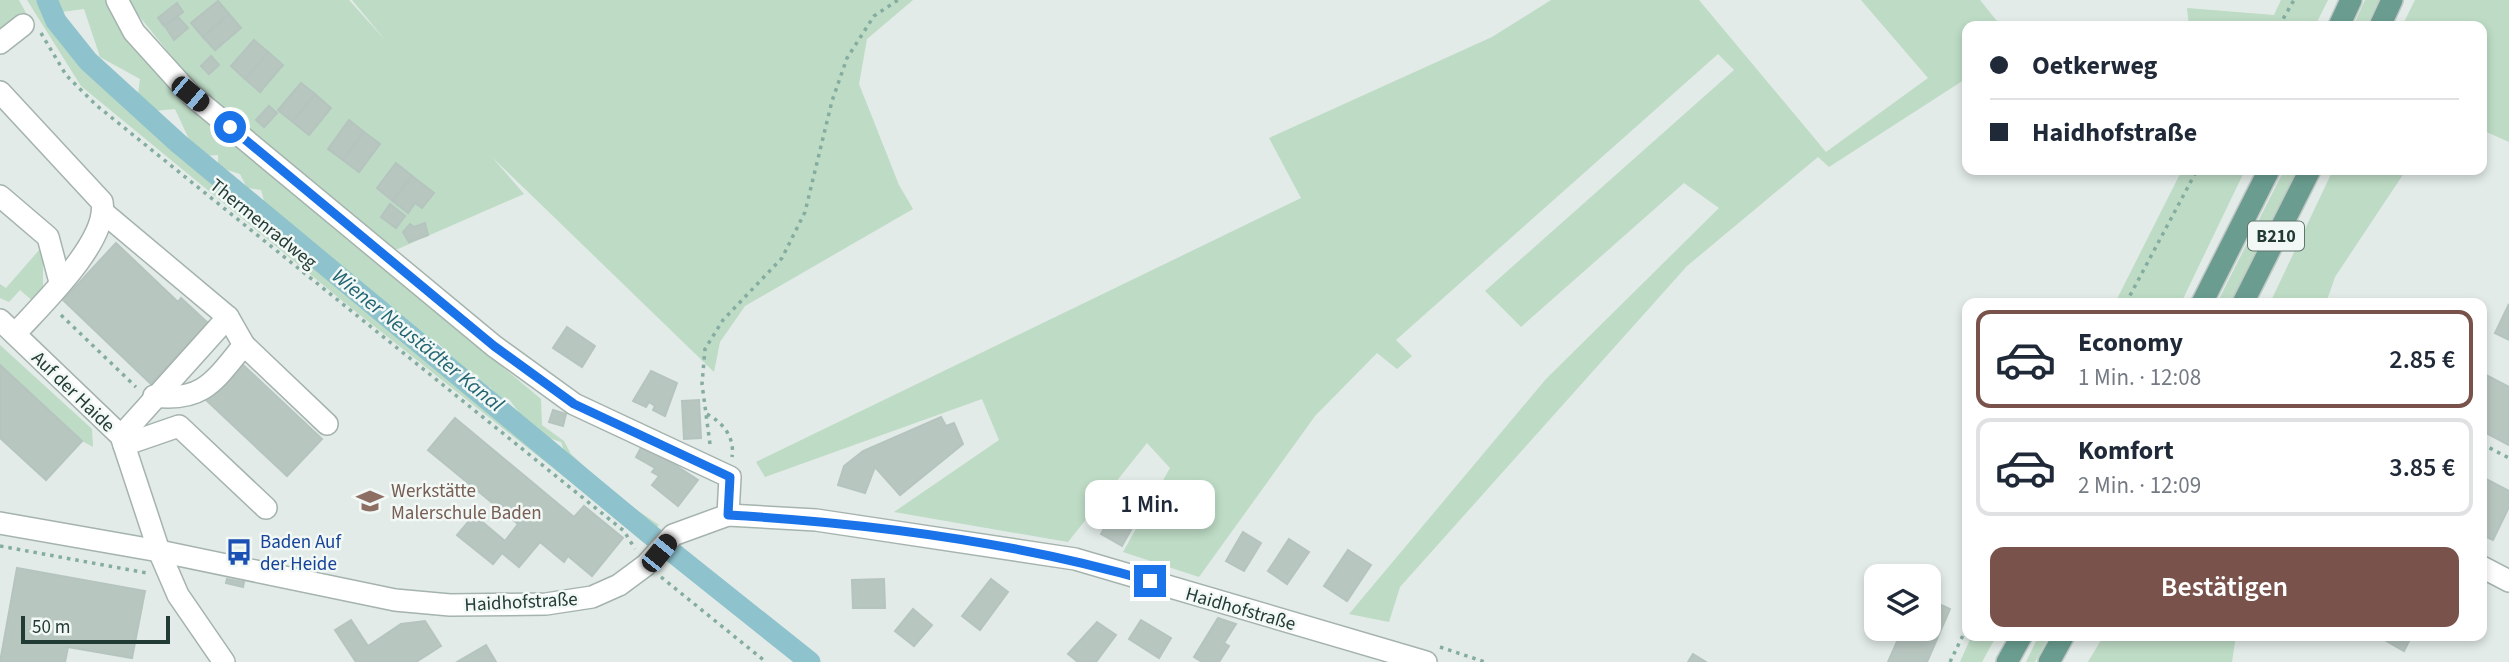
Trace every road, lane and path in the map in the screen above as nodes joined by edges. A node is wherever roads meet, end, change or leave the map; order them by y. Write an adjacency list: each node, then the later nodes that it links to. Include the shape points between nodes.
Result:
1 (117, 0): 31 (street, via 134,32 190,94 494,346 574,404)
2 (898, 0): 26 (path, via 874,16 847,58 805,212 782,258 723,320 705,349 702,384)
3 (2294, 0): 6 (path)
4 (2351, 0): 7 (main road)
5 (2392, 0): 8 (main road)
6 (2281, 21)
7 (2341, 21)
8 (2382, 21)
9 (32, 28): 10 (street); 36 (path, Thermenradweg, via 66,75 96,105 624,531)
10 (0, 43)
11 (0, 92): 16 (street, via 102,202)
12 (2194, 175): 18 (path)
13 (2266, 175): 19 (main road, B210)
14 (2307, 175): 20 (main road, B210)
15 (0, 196): 17 (street, via 48,237)
16 (104, 214): 17 (street, via 91,245); 22 (street)
17 (60, 282): 23 (street, via 37,309)
18 (2129, 298)
19 (2205, 298)
20 (2246, 298)
21 (61, 314): 25 (path)
22 (228, 317): 24 (street); 25 (street)
23 (8, 327): 28 (street, Auf der Haide)
24 (244, 345): 25 (street, via 212,383 185,398); 27 (street)
25 (152, 398): 28 (street)
26 (707, 414): 31 (path); 31 (path, via 722,422 734,446)
27 (327, 424)
28 (123, 440): 32 (street, via 179,426); 35 (street, Auf der Haide)
29 (2487, 447): 30 (path)
30 (2509, 458)
31 (721, 472): 33 (street)
32 (266, 508)
33 (728, 515): 36 (street, Haidhofstraße, via 673,535); 44 (street, Haidhofstraße, via 816,520 1074,559)
34 (0, 523): 35 (street, Haidhofstraße)
35 (159, 551): 36 (street, Haidhofstraße, via 395,600 450,605 546,604 592,597 619,585); 42 (street, Auf der Haide, via 178,595)
36 (652, 559): 43 (path, Thermenradweg)
37 (2487, 569): 38 (street)
38 (2509, 581)
39 (1962, 637): 45 (path)
40 (2019, 641): 46 (main road)
41 (2061, 641): 47 (main road)
42 (224, 662)
43 (766, 662)
44 (1426, 662)
45 (1950, 662)
46 (2007, 662)
47 (2049, 662)

